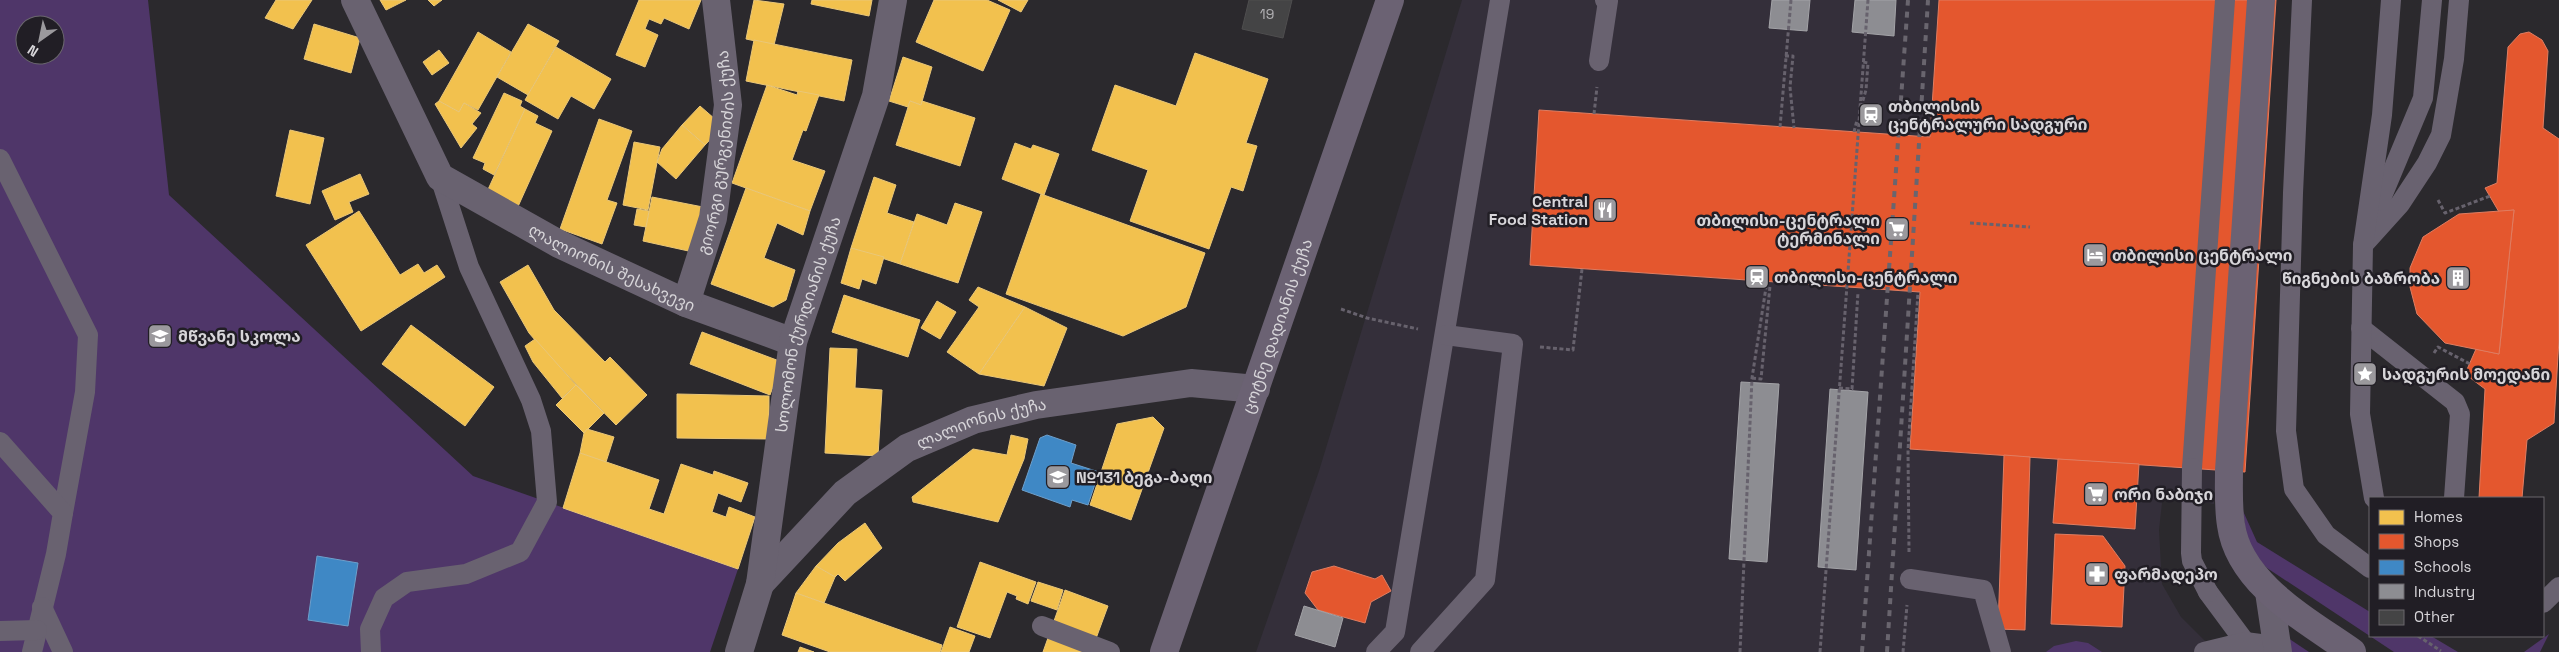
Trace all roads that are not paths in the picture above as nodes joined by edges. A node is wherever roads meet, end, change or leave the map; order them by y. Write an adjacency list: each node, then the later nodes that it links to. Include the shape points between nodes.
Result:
1 (355, 0): 15 (street)
2 (716, 0): 17 (street, გიორგი გურგენიძის ქუჩა, via 728,105 713,218)
3 (893, 0): 20 (street, სოლომონ ქურდიანის ქუჩა, via 876,96)
4 (1390, 0): 21 (main road, ცოტნე დადიანის ქუჩა)
5 (1500, 0): 19 (lane)
6 (1605, 0): 13 (lane, via 1608,1)
7 (2225, 0): 36 (lane, bridge, via 2192,468 2191,553 2208,592)
8 (2261, 0): 30 (main road, via 2229,471 2231,526 2239,551)
9 (2302, 0): 26 (lane, via 2292,194 2286,431 2294,489 2326,535)
10 (2391, 0): 16 (lane, via 2382,115)
11 (2432, 0): 16 (lane, via 2423,98)
12 (2459, 0): 16 (lane, via 2454,59 2441,135 2400,204)
13 (1599, 60)
14 (0, 158): 25 (lane, via 88,335 85,392)
15 (440, 177): 17 (street, ლალიონის შესახვევი, via 559,244); 40 (lane, via 469,266 531,400 541,432 547,502 520,552 466,574 407,582 384,598 370,629)
16 (2363, 245): 18 (lane)
17 (686, 302): 20 (street, ლალიონის შესახვევი)
18 (2362, 328): 23 (lane, via 2360,414); 24 (lane, via 2454,402 2460,414)
19 (1446, 335): 44 (lane, via 1396,632); 45 (lane, via 1514,344 1485,580)
20 (793, 342): 28 (street, სოლომონ ქურდიანის ქუჩა)
21 (1256, 389): 28 (street, ლალიონის ქუჩა, via 1191,383 1045,404 973,420 907,448 844,493); 43 (main road, ცოტნე დადიანის ქუჩა)
22 (0, 442): 25 (lane)
23 (2374, 497)
24 (2454, 497)
25 (63, 513): 32 (lane)
26 (2369, 567)
27 (1910, 579): 46 (lane, via 1983,590)
28 (760, 584): 41 (street, სოლომონ ქურდიანის ქუჩა)
29 (2559, 587): 31 (lane)
30 (2269, 592): 37 (street); 48 (main road)
31 (2544, 602)
32 (42, 607): 34 (lane); 39 (lane)
33 (1042, 626): 42 (lane)
34 (37, 630): 35 (lane); 38 (lane)
35 (0, 631)
36 (2244, 642): 37 (lane); 47 (lane)
37 (2277, 649)
38 (32, 652)
39 (63, 652)
40 (371, 652)
41 (739, 652)
42 (1110, 652)
43 (1164, 652)
44 (1376, 652)
45 (1420, 652)
46 (2002, 652)
47 (2204, 652)
48 (2352, 652)

